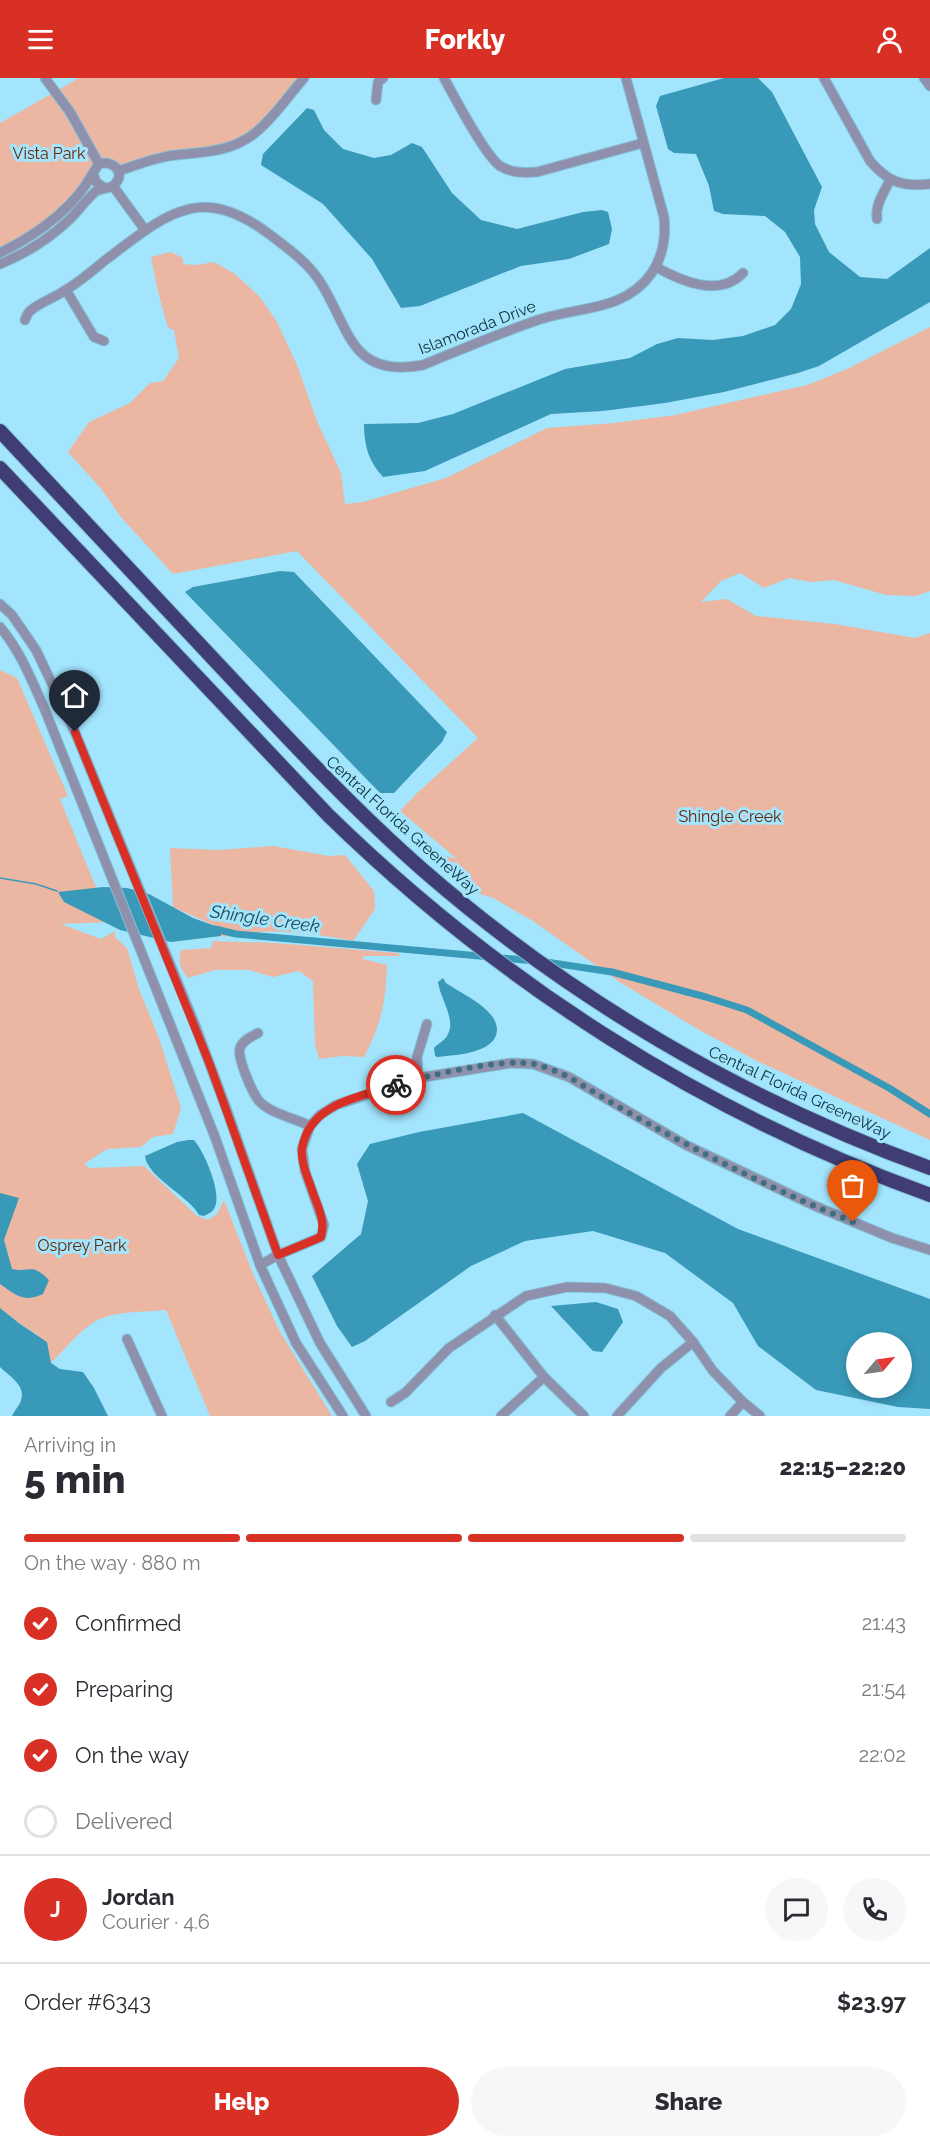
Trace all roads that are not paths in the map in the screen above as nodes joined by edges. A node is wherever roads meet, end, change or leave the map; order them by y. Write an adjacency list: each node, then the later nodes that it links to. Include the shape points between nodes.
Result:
1 (45, 78): 11 (street, via 70,112)
2 (304, 78): 12 (street, via 269,120 241,142)
3 (383, 78): 9 (street, via 378,82)
4 (444, 78): 10 (street, via 489,153 512,172 537,172)
5 (626, 78): 10 (street, Islamorada Drive)
6 (824, 78): 14 (street, via 870,161)
7 (924, 78): 8 (street)
8 (930, 86)
9 (376, 100)
10 (643, 143): 21 (street, Islamorada Drive, via 664,217 664,243)
11 (99, 164): 12 (street, via 108,162); 13 (street)
12 (118, 171): 16 (street, via 118,180)
13 (93, 173): 16 (street, via 96,182); 19 (street, via 64,210)
14 (890, 180): 15 (street); 17 (street, via 878,203)
15 (930, 184)
16 (108, 186): 18 (street); 20 (street, via 95,192 47,238)
17 (877, 219)
18 (145, 230): 21 (street, Islamorada Drive, via 178,212 207,207 240,215 302,259 313,271 354,346 366,357 391,368 423,365 535,320 617,302 644,284); 23 (street, Islamorada Drive)
19 (0, 253)
20 (0, 264)
21 (656, 267): 22 (street, via 697,284 729,283)
22 (743, 273)
23 (66, 290): 24 (street, Islamorada Drive, via 28,312); 25 (street, via 94,337)
24 (25, 320)
25 (104, 341)
26 (0, 431): 34 (highway, Central Florida GreeneWay, via 297,748 369,821 453,895 562,978 637,1027 735,1082 847,1136)
27 (0, 468): 35 (highway, via 328,815 429,908 586,1024 684,1083 817,1149)
28 (0, 604): 37 (street, via 36,650 75,732 225,1105)
29 (0, 627): 38 (street, via 26,666 215,1137)
30 (427, 1024): 32 (street, via 417,1057)
31 (258, 1033): 33 (street, via 240,1048 251,1088 260,1102)
32 (418, 1078): 33 (street, via 336,1104); 36 (street, via 511,1062 552,1069 686,1145 815,1206)
33 (310, 1126): 37 (street, via 302,1149 305,1171 324,1225 321,1237)
34 (930, 1168)
35 (930, 1195)
36 (930, 1250)
37 (278, 1255): 38 (street); 47 (street, via 320,1343)
38 (260, 1265): 46 (street, via 296,1343)
39 (495, 1315): 41 (street, via 526,1296 567,1287 605,1288 636,1296 670,1316); 42 (street); 43 (street, via 449,1348 405,1393)
40 (127, 1339): 45 (street)
41 (693, 1342): 44 (street, via 713,1371); 50 (street, via 661,1368)
42 (544, 1377): 48 (street); 49 (street)
43 (391, 1401)
44 (743, 1402): 51 (street); 52 (street)
45 (162, 1416)
46 (343, 1416)
47 (366, 1416)
48 (501, 1416)
49 (584, 1416)
50 (617, 1416)
51 (730, 1416)
52 (760, 1416)

